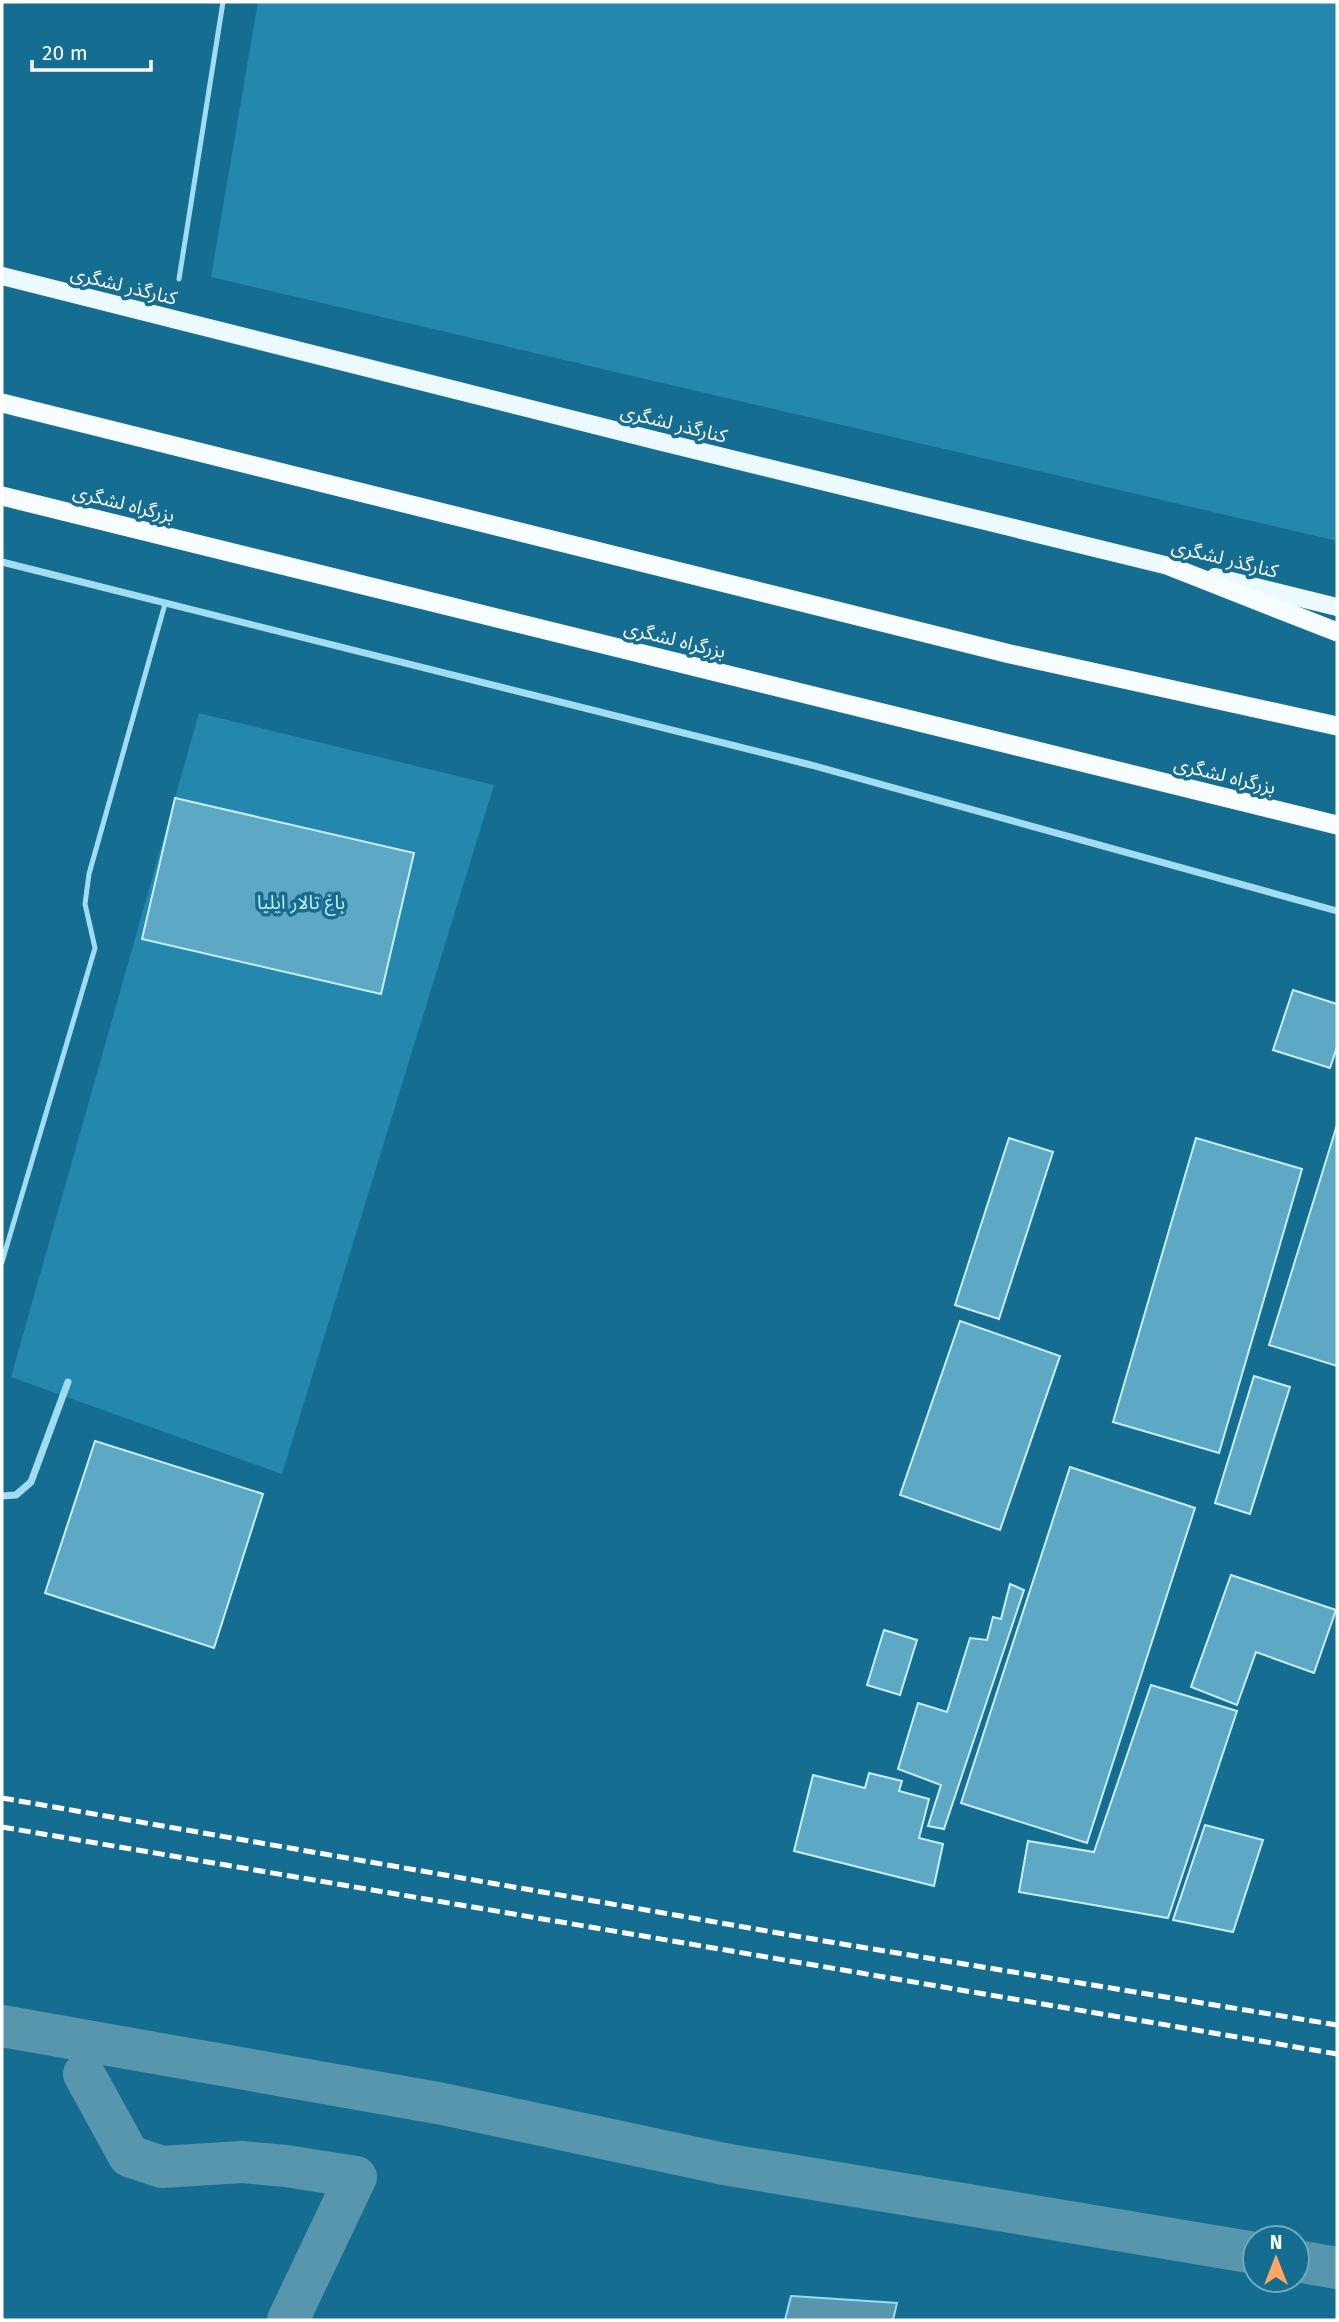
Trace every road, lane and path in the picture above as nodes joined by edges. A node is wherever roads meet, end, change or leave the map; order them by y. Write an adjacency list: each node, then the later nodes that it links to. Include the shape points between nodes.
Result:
1 (223, 2): 3 (lane)
2 (2, 276): 7 (main road, کنارگذر لشگری)
3 (179, 279)
4 (2, 403): 11 (highway, via 1010,654)
5 (2, 496): 12 (highway, بزرگراه لشگری)
6 (2, 562): 8 (street)
7 (1169, 566): 9 (main road, کنارگذر لشگری); 10 (highway)
8 (165, 604): 13 (street, via 811,765); 14 (lane, via 89,874 85,904 95,948)
9 (1337, 607)
10 (1337, 632)
11 (1337, 726)
12 (1337, 825)
13 (1337, 911)
14 (2, 1262)
15 (68, 1382): 16 (street, via 30,1482 16,1495)
16 (2, 1496)

